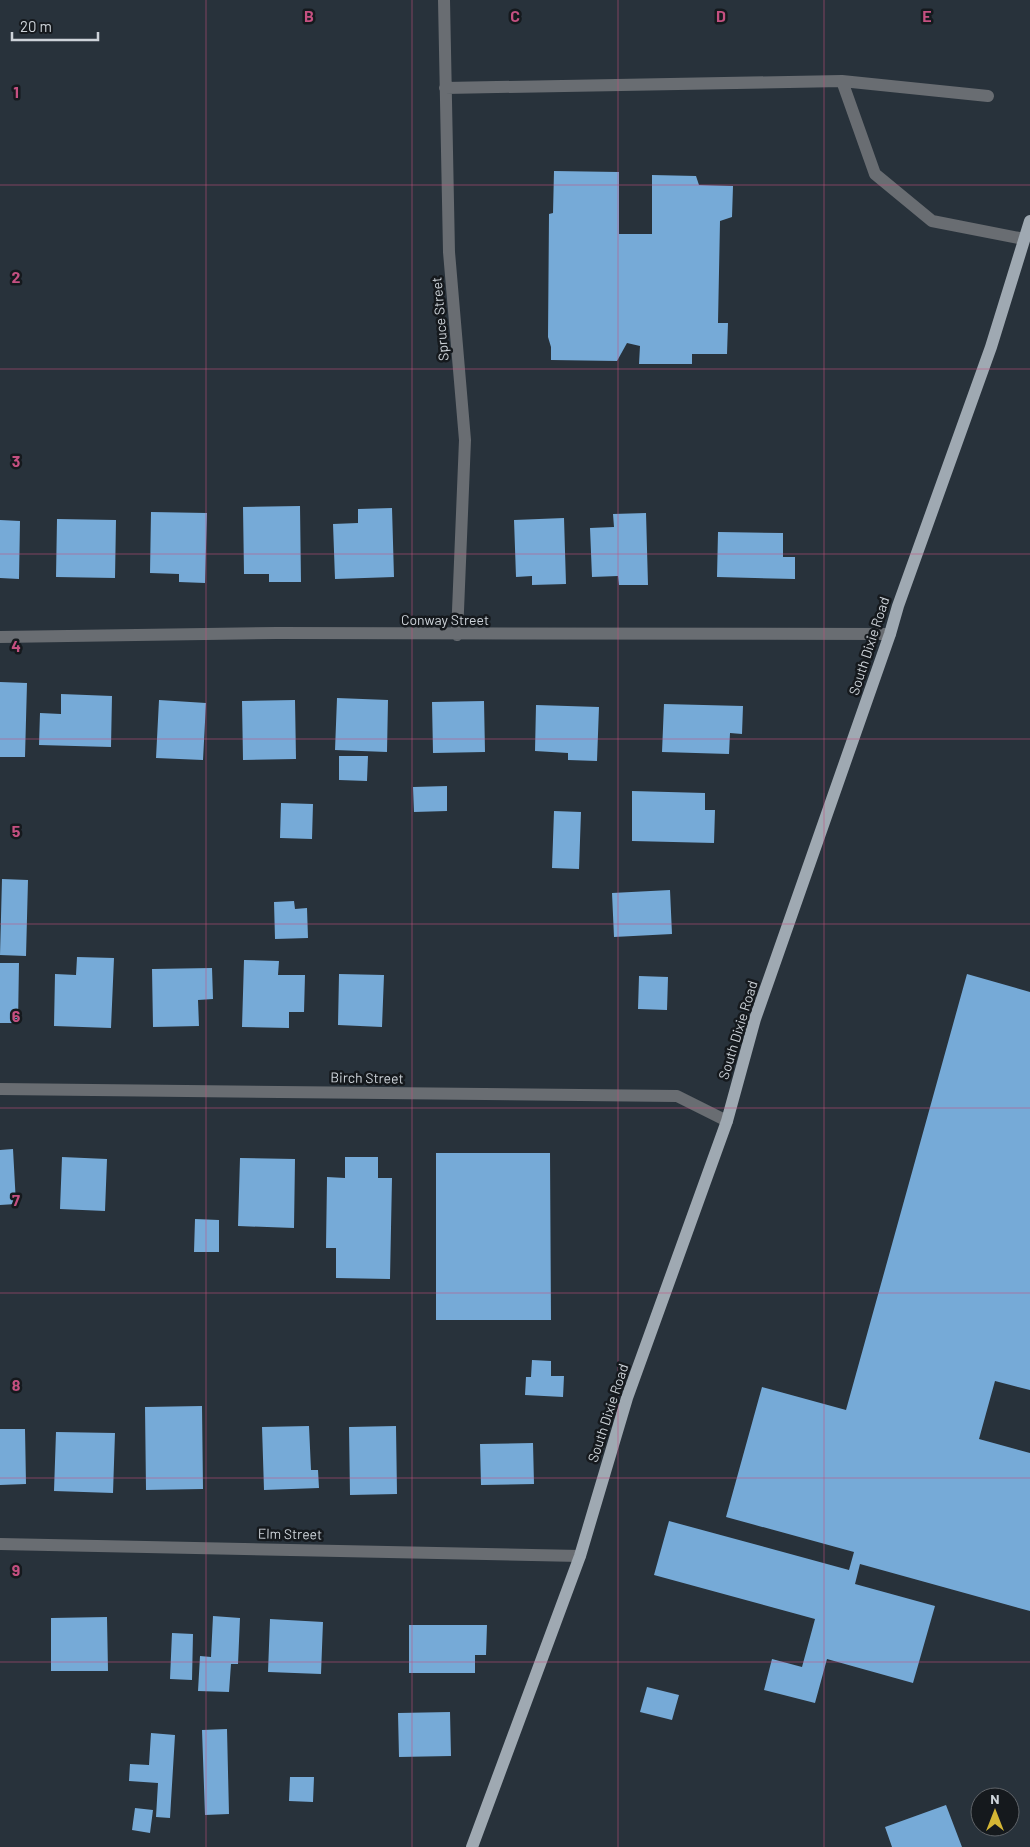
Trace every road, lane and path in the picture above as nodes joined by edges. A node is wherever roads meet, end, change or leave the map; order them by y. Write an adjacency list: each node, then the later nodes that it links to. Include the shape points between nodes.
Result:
1 (444, 0): 3 (street, Spruce Street)
2 (842, 81): 3 (street); 4 (street); 6 (street, via 875,174 932,221)
3 (445, 88): 8 (street, Spruce Street, via 449,252 465,440)
4 (988, 96)
5 (1030, 220): 6 (main road, South Dixie Road)
6 (1024, 239): 7 (main road, South Dixie Road, via 991,347)
7 (890, 634): 8 (street, Conway Street); 11 (main road, South Dixie Road, via 755,1019)
8 (457, 635): 9 (street, Conway Street, via 277,633)
9 (0, 637)
10 (0, 1088): 11 (street, Birch Street, via 677,1096)
11 (727, 1121): 13 (main road, South Dixie Road, via 627,1398)
12 (0, 1544): 13 (street, Elm Street)
13 (580, 1556): 14 (main road, South Dixie Road)
14 (472, 1847)

